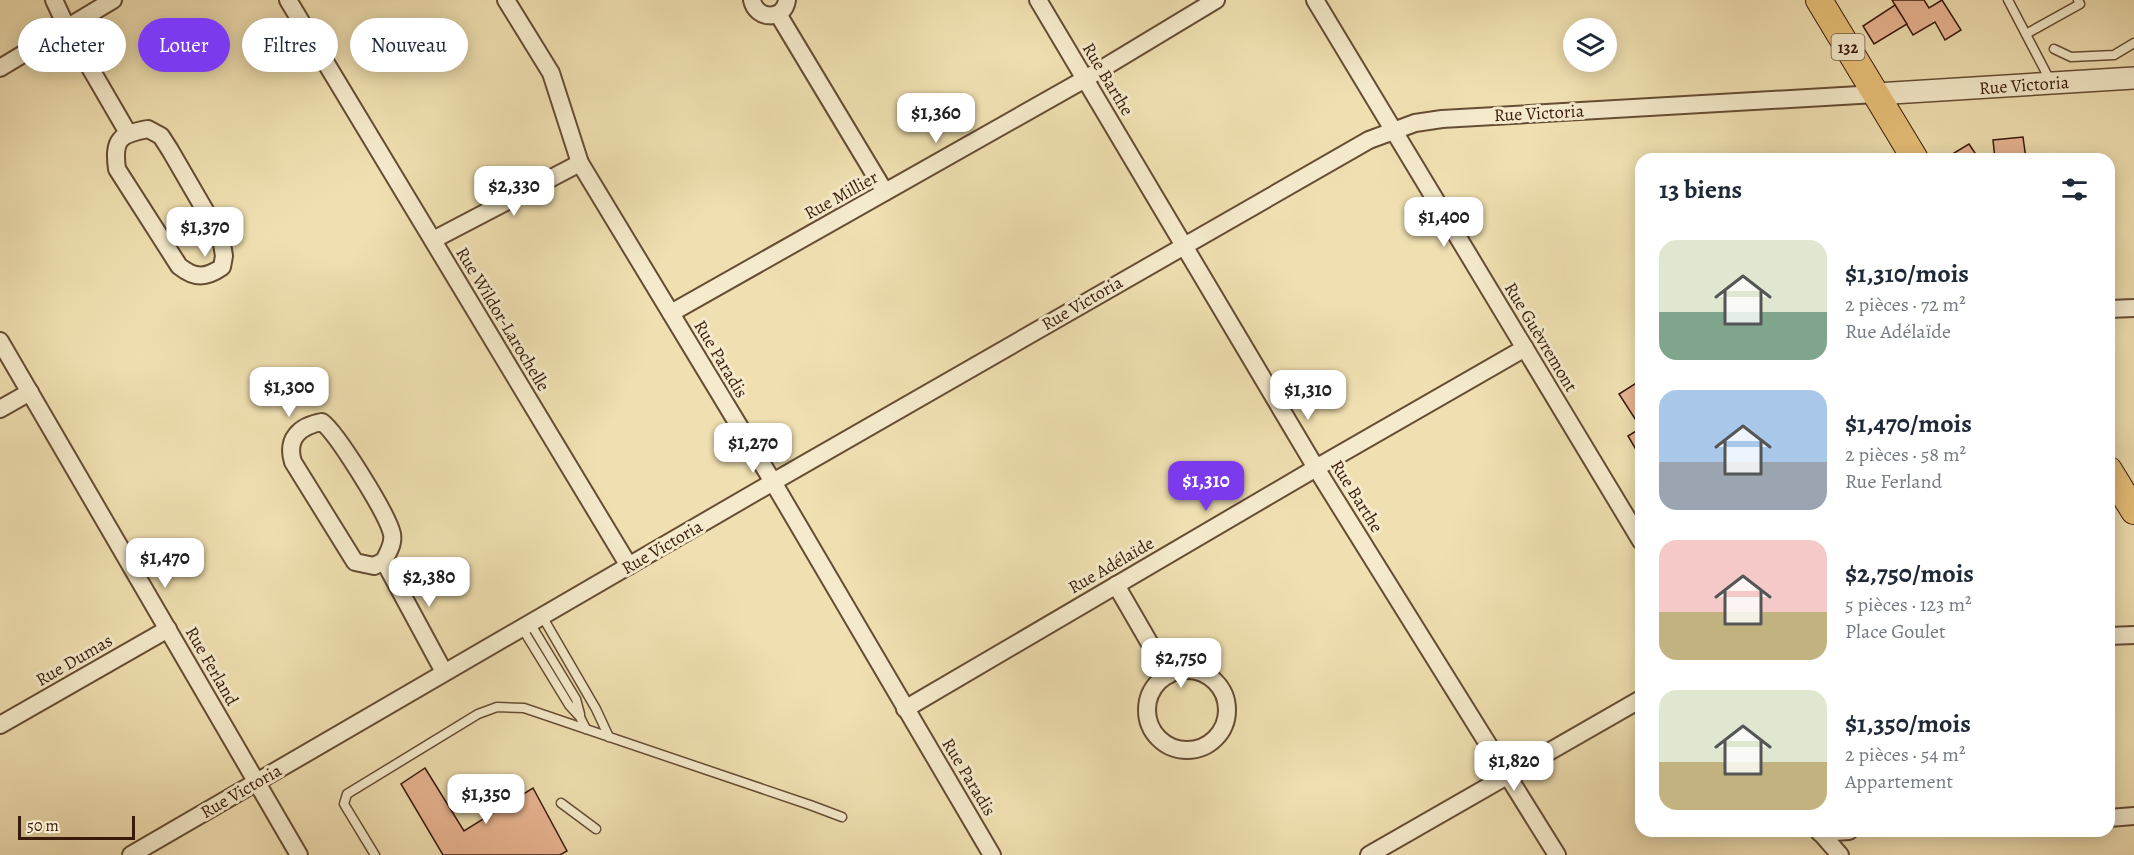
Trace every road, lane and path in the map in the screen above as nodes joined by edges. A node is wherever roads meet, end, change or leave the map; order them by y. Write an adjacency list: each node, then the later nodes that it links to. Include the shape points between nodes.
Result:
1 (54, 0): 13 (street)
2 (113, 0): 14 (street)
3 (288, 0): 30 (street, Rue Wildor-Larochelle)
4 (506, 0): 28 (street, Rue Paradis, via 551,73)
5 (752, 0): 12 (street, via 760,13 769,16)
6 (1038, 0): 22 (street, Rue Barthe)
7 (1216, 0): 22 (street, Rue Millier)
8 (1315, 0): 25 (street, Rue Guèvremont)
9 (1819, 0): 24 (main road, 132)
10 (2008, 0): 15 (lane)
11 (2078, 0): 15 (lane, via 2080,4)
12 (783, 7): 29 (street)
13 (62, 18)
14 (83, 18)
15 (2026, 34): 23 (lane)
16 (2134, 43): 17 (lane, via 2114,56 2071,57)
17 (2055, 49)
18 (18, 57): 19 (street)
19 (0, 68)
20 (93, 72): 26 (street)
21 (2134, 78): 23 (street, Rue Victoria)
22 (1085, 79): 29 (street, Rue Millier); 31 (street, Rue Barthe)
23 (2051, 83): 24 (street, Rue Victoria)
24 (1876, 94): 25 (street, Rue Victoria, via 1457,117); 27 (main road, 132)
25 (1394, 130): 31 (street, Rue Victoria, via 1369,140); 36 (street, Rue Guèvremont)
26 (128, 133): 26 (street, via 148,129 161,136 170,150 221,238 222,267 211,275 199,277 180,266 117,169 116,147)
27 (1911, 153)
28 (580, 164): 30 (street); 34 (street, Rue Paradis)
29 (885, 192): 34 (street, Rue Millier)
30 (433, 240): 45 (street, Rue Wildor-Larochelle)
31 (1184, 245): 39 (street, Rue Barthe); 41 (street, Rue Victoria)
32 (2134, 308): 33 (street)
33 (2115, 309)
34 (671, 313): 41 (street, Rue Paradis)
35 (0, 341): 37 (street, Rue Ferland)
36 (1525, 348): 39 (street, Rue Adélaïde); 43 (street, Rue Guèvremont)
37 (30, 392): 38 (street); 48 (street, Rue Ferland)
38 (0, 409)
39 (1316, 468): 46 (street, Rue Adélaïde); 58 (street, Rue Barthe)
40 (2115, 480): 42 (main road)
41 (773, 482): 45 (street, Rue Victoria); 54 (street, Rue Paradis)
42 (2134, 511)
43 (1635, 531)
44 (384, 561): 44 (street, via 392,543 385,518 330,429 322,422 310,425 292,440 293,462 355,562 374,566); 51 (street)
45 (629, 566): 47 (street, Rue Victoria)
46 (1116, 585): 52 (street); 54 (street, Rue Adélaïde)
47 (531, 622): 51 (street, Rue Victoria); 56 (lane, via 576,699); 57 (lane, via 596,709)
48 (168, 629): 55 (street, Rue Dumas); 59 (street, Rue Ferland)
49 (2134, 635): 50 (street)
50 (2115, 636)
51 (444, 672): 59 (street, Rue Victoria)
52 (1168, 675): 52 (street, via 1194,670 1207,675 1224,694 1226,720 1220,732 1199,748 1173,747 1153,731 1147,706 1158,682)
53 (1635, 702): 58 (street)
54 (905, 709): 69 (street, Rue Paradis)
55 (0, 725)
56 (586, 729): 57 (lane); 68 (lane, via 516,707 497,707 478,714 347,794 344,804)
57 (609, 737): 62 (lane)
58 (1508, 775): 70 (street); 71 (street, Rue Barthe)
59 (256, 782): 66 (street, Rue Victoria); 67 (street, Rue Ferland)
60 (561, 803): 64 (lane)
61 (2134, 816): 63 (street)
62 (842, 818)
63 (2115, 818)
64 (596, 829)
65 (1824, 837): 72 (street)
66 (130, 855)
67 (299, 855)
68 (375, 855)
69 (992, 855)
70 (1369, 855)
71 (1557, 855)
72 (1840, 855)

